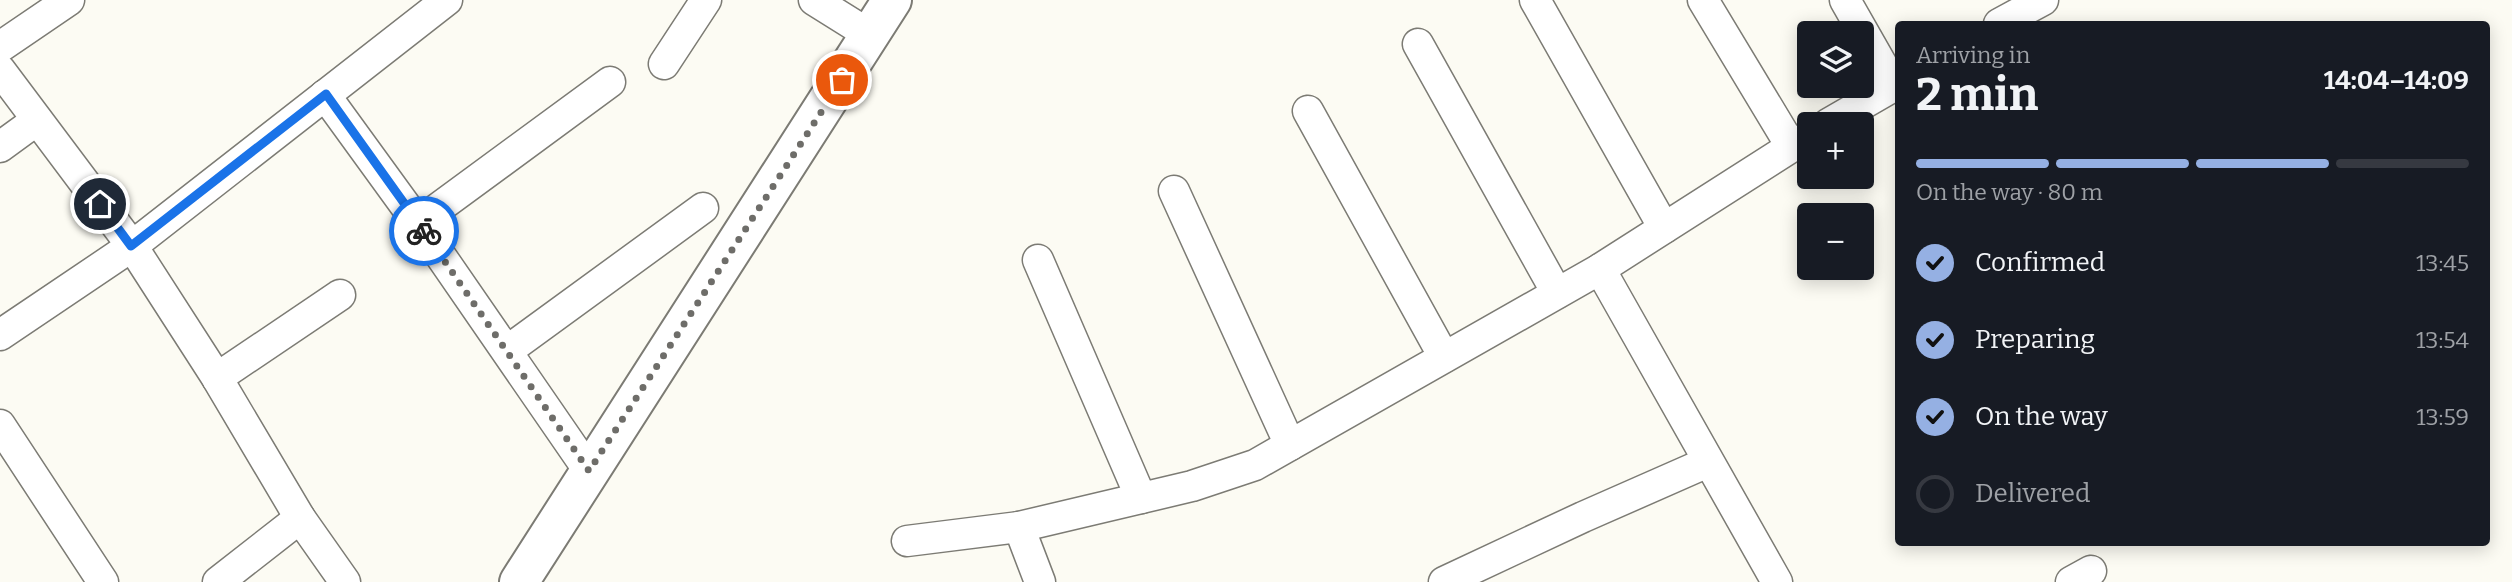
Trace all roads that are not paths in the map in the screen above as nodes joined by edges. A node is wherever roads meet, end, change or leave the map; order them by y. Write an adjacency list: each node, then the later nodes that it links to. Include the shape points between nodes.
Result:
1 (69, 0): 13 (street)
2 (447, 0): 19 (street)
3 (706, 0): 14 (street)
4 (814, 0): 11 (street)
5 (892, 0): 11 (street)
6 (1535, 0): 29 (street)
7 (1703, 0): 23 (street)
8 (1845, 0): 17 (street)
9 (2043, 0): 10 (street)
10 (2001, 15)
11 (870, 35): 42 (street)
12 (1418, 44): 33 (street)
13 (0, 47)
14 (664, 64)
15 (0, 70): 22 (street)
16 (610, 82): 28 (street)
17 (1895, 82)
18 (1895, 85): 21 (street)
19 (326, 94): 28 (street); 30 (street)
20 (1308, 111): 37 (street)
21 (1848, 112)
22 (37, 120): 25 (street); 30 (street)
23 (1797, 137)
24 (1797, 143): 29 (street)
25 (0, 147)
26 (1174, 191): 40 (street)
27 (703, 208): 36 (street)
28 (418, 222): 36 (street)
29 (1664, 228): 32 (street)
30 (131, 246): 35 (street); 38 (street)
31 (1038, 260): 43 (street)
32 (1600, 269): 33 (street); 41 (street)
33 (1556, 293): 37 (street)
34 (340, 295): 38 (street)
35 (0, 335)
36 (506, 351): 42 (street)
37 (1444, 357): 40 (street)
38 (217, 379): 44 (street)
39 (0, 425): 47 (street)
40 (1290, 445): 43 (street, via 1223,477)
41 (1708, 463): 52 (street); 53 (street)
42 (589, 471): 50 (street)
43 (1141, 498): 45 (street)
44 (300, 518): 48 (street); 49 (street)
45 (1019, 527): 46 (street); 51 (street)
46 (907, 541)
47 (103, 582)
48 (218, 582)
49 (345, 582)
50 (519, 582)
51 (1040, 582)
52 (1444, 582)
53 (1777, 582)

